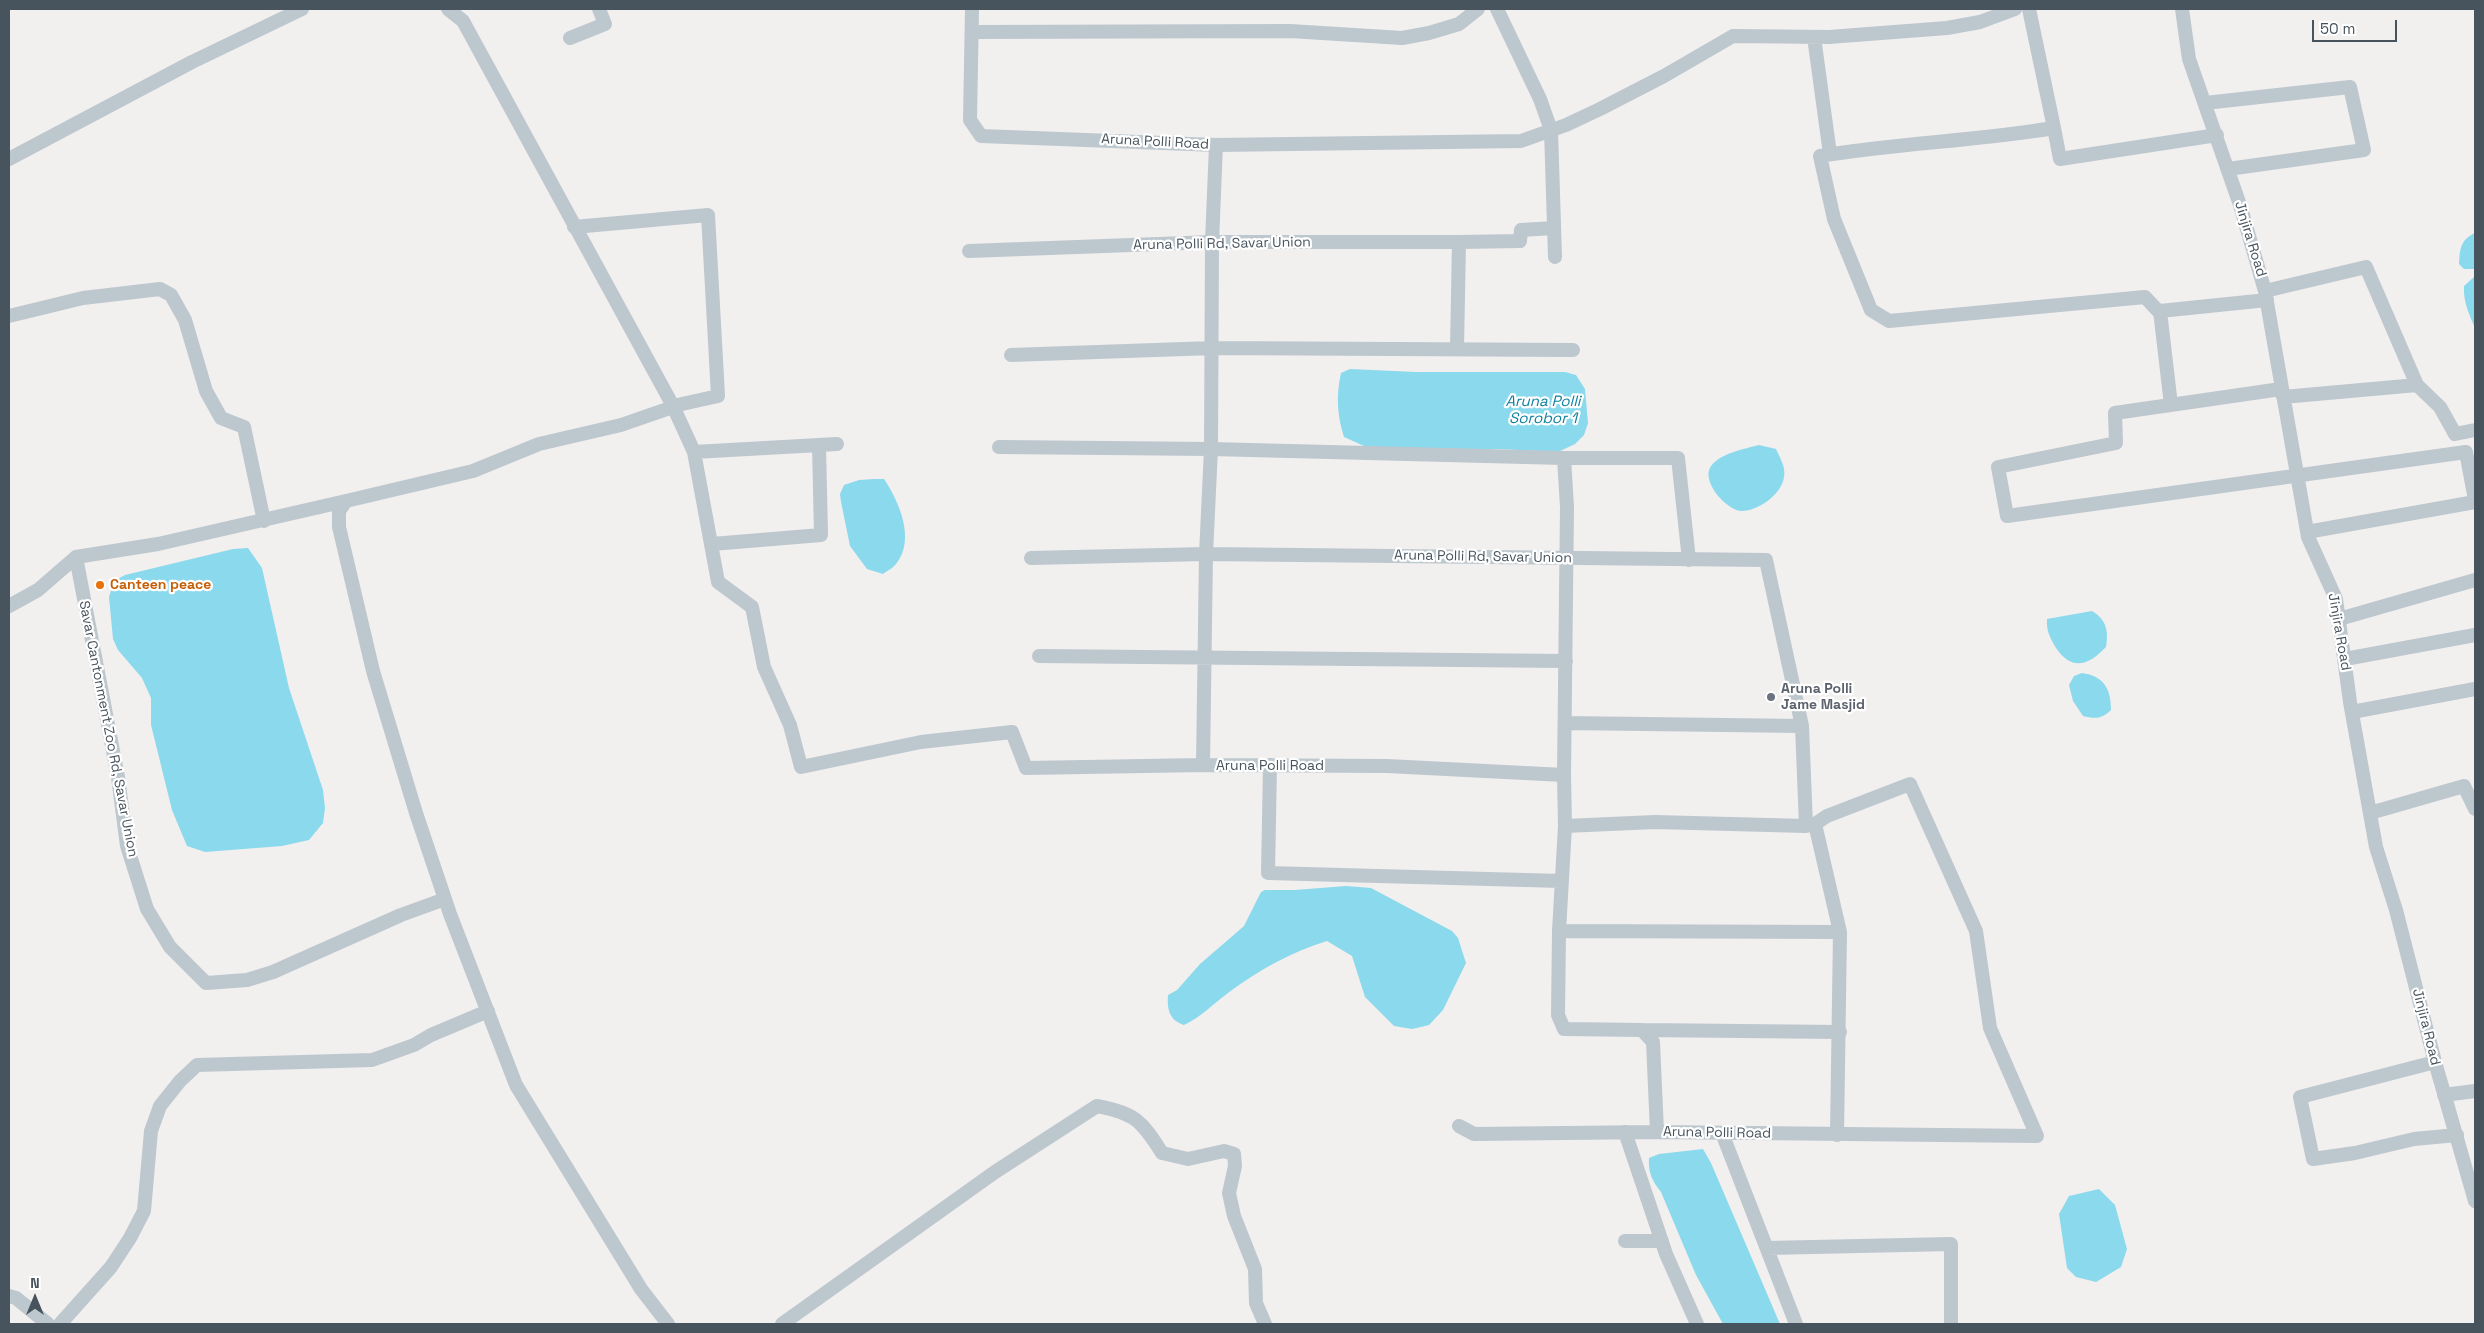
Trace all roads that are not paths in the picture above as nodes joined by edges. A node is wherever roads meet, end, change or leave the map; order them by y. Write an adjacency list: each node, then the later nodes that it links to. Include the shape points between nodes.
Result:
1 (302, 9): 19 (street, via 192,62)
2 (448, 9): 21 (street, via 463,21)
3 (599, 9): 12 (street, via 604,24)
4 (972, 9): 10 (street, Aruna Polli Road)
5 (1479, 9): 6 (street); 10 (street, via 1459,24 1402,38 1290,31)
6 (1496, 9): 15 (street, via 1540,99)
7 (2015, 9): 11 (street, via 1980,22 1947,28)
8 (2029, 9): 14 (street)
9 (2182, 9): 13 (street, Jinjira Road, via 2189,59)
10 (973, 32): 17 (street, Aruna Polli Road, via 970,120 980,136)
11 (1814, 37): 15 (street, via 1733,36 1664,76); 18 (street)
12 (570, 38)
13 (2205, 103): 16 (street, Jinjira Road); 20 (street, via 2350,86 2364,150)
14 (2054, 128): 16 (street, via 2060,159); 18 (street, via 2008,136)
15 (1551, 130): 17 (street, via 1521,141); 22 (street)
16 (2216, 135): 20 (street, Jinjira Road)
17 (1216, 145): 23 (street, Aruna Polli Road)
18 (1830, 154): 28 (street, via 1820,156 1834,220 1871,310 1889,321 2145,297)
19 (9, 159)
20 (2228, 169): 27 (street, Jinjira Road)
21 (574, 227): 37 (street); 37 (street, via 708,215 718,396)
22 (1554, 228): 24 (street, Aruna Polli Rd, Savar Union, via 1521,230 1520,241); 26 (street)
23 (1212, 242): 24 (street, Aruna Polli Rd, Savar Union); 25 (street, Aruna Polli Rd, Savar Union); 30 (street, Aruna Polli Road)
24 (1459, 242): 31 (street)
25 (969, 251)
26 (1555, 257)
27 (2266, 295): 28 (street); 34 (street, via 2366,267); 35 (street, Jinjira Road)
28 (2160, 313): 36 (street)
29 (9, 316): 48 (street, via 83,298 160,289 171,295 184,320 206,391 221,418 244,427)
30 (1213, 348): 31 (street); 33 (street); 42 (street, Aruna Polli Road)
31 (1457, 348): 32 (street)
32 (1573, 350)
33 (1011, 355)
34 (2417, 385): 35 (street); 38 (street, via 2440,407 2455,434)
35 (2282, 393): 36 (street); 45 (street, Jinjira Road)
36 (2171, 405): 45 (street, via 2115,413 2116,443 1998,467 2007,516)
37 (673, 407): 43 (street); 46 (street, via 620,425 539,444 473,471)
38 (2475, 430)
39 (837, 444): 40 (street)
40 (819, 445): 43 (street); 50 (street, via 821,535)
41 (999, 447): 42 (street)
42 (1211, 449): 44 (street); 51 (street, Aruna Polli Road)
43 (694, 452): 50 (street)
44 (1564, 458): 54 (street); 55 (street, via 1678,458)
45 (2296, 475): 47 (street, via 2466,452); 49 (street, Jinjira Road)
46 (346, 501): 48 (street); 76 (street, via 339,511 339,527 373,671)
47 (2475, 501): 49 (street)
48 (264, 521): 52 (street, via 158,544)
49 (2307, 532): 58 (street, Jinjira Road, via 2336,600)
50 (712, 544): 68 (street, via 718,582 752,606 764,667 790,725 801,767 921,742 1012,732 1026,768)
51 (1206, 554): 53 (street, Aruna Polli Rd, Savar Union); 54 (street, Aruna Polli Rd, Savar Union); 61 (street, Aruna Polli Road)
52 (76, 557): 57 (street, via 38,590); 76 (street, Savar Cantonment Zoo Rd, Savar Union, via 118,776 127,846 147,909 170,947 206,983 247,980 273,972)
53 (1031, 558)
54 (1566, 558): 55 (street, Aruna Polli Rd, Savar Union); 63 (street)
55 (1689, 560): 67 (street, Aruna Polli Rd, Savar Union, via 1766,560)
56 (2475, 580): 58 (street)
57 (9, 606)
58 (2338, 618): 62 (street, Jinjira Road)
59 (2475, 635): 62 (street)
60 (1039, 656): 61 (street)
61 (1205, 658): 63 (street); 68 (street, Aruna Polli Road)
62 (2345, 659): 65 (street, Jinjira Road)
63 (1566, 661): 66 (street)
64 (2475, 690): 65 (street)
65 (2352, 712): 72 (street, Jinjira Road)
66 (1565, 723): 67 (street); 70 (street)
67 (1802, 726): 73 (street)
68 (1203, 765): 69 (street, Aruna Polli Road)
69 (1270, 766): 70 (street, Aruna Polli Road, via 1387,766); 75 (street, via 1268,874)
70 (1564, 775): 74 (street)
71 (2475, 810): 72 (street, via 2464,786)
72 (2370, 813): 82 (street, Jinjira Road, via 2376,847 2396,910)
73 (1810, 825): 74 (street, via 1655,822); 78 (street); 89 (street, Aruna Polli Road, via 1910,784 1976,931 1990,1028 2037,1136)
74 (1565, 826): 75 (street)
75 (1562, 881): 77 (street)
76 (445, 899): 79 (street)
77 (1559, 931): 78 (street); 80 (street, via 1558,1015 1564,1029)
78 (1840, 932): 81 (street)
79 (488, 1012): 97 (street, via 372,1060 197,1065 160,1106 152,1131 144,1211 130,1238 111,1267); 98 (street, via 516,1085 641,1289)
80 (1642, 1030): 81 (street); 87 (street, Aruna Polli Road, via 1653,1042)
81 (1840, 1032): 89 (street)
82 (2435, 1062): 84 (street, Jinjira Road); 90 (street, via 2300,1097 2313,1159)
83 (2475, 1091): 84 (street)
84 (2444, 1094): 90 (street, Jinjira Road)
85 (1458, 1126): 86 (street, via 1474,1134)
86 (1625, 1132): 87 (street); 93 (street)
87 (1656, 1132): 88 (street, Aruna Polli Road)
88 (1722, 1133): 89 (street, Aruna Polli Road); 94 (street)
89 (1837, 1135)
90 (2457, 1135): 91 (street, Jinjira Road)
91 (2475, 1201)
92 (1625, 1241): 93 (street)
93 (1662, 1242): 101 (street)
94 (1766, 1248): 102 (street); 103 (street, via 1950,1244)
95 (9, 1296): 96 (street)
96 (48, 1324)
97 (60, 1324)
98 (668, 1324)
99 (782, 1324): 100 (street, via 995,1172 1097,1106 1131,1116 1145,1127 1162,1153 1188,1159 1224,1151 1234,1154 1235,1166 1229,1193 1254,1269 1256,1303)
100 (1265, 1324)
101 (1697, 1324)
102 (1796, 1324)
103 (1951, 1324)

